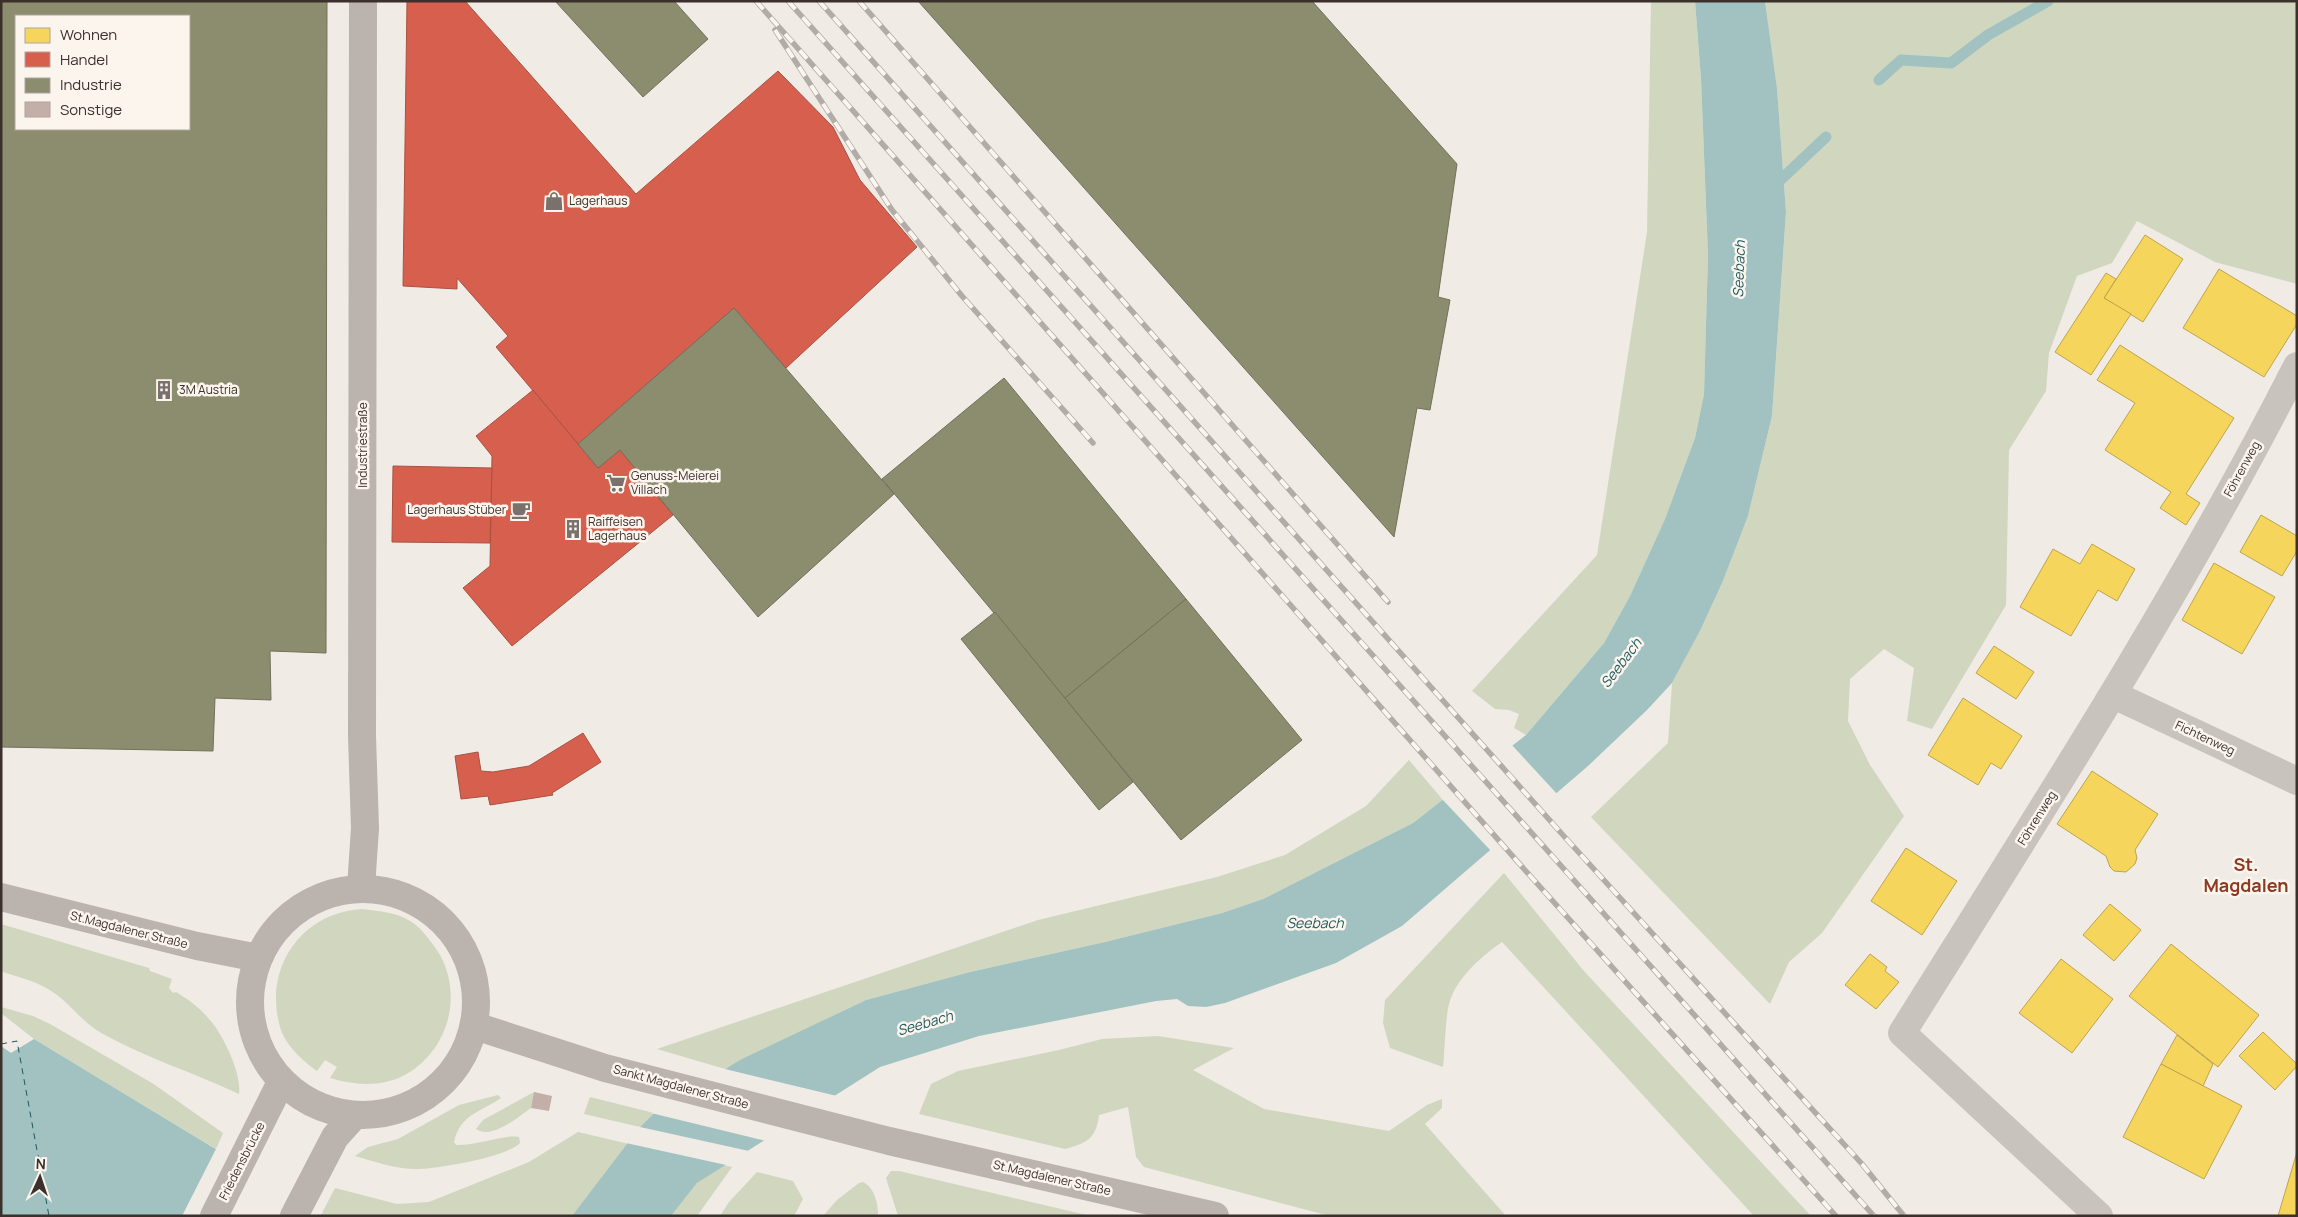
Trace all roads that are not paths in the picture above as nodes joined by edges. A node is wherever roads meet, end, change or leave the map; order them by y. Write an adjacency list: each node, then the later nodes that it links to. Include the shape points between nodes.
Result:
1 (363, 1): 5 (street, Industriestraße, via 362,736 366,828)
2 (2297, 366): 3 (street, Föhrenweg)
3 (2114, 695): 4 (street, Fichtenweg); 15 (street, Föhrenweg, via 1902,1033)
4 (2297, 781)
5 (362, 888): 7 (street, via 318,898 286,918); 8 (street, via 390,892 426,908 463,947 476,986)
6 (1, 897): 7 (street, St.Magdalener Straße)
7 (258, 958): 9 (street, via 251,981 249,1012)
8 (475, 1026): 10 (street, via 467,1050 438,1089 409,1106); 11 (street, Sankt Magdalener Straße, via 605,1068)
9 (275, 1095): 10 (street); 12 (street, Friedensbrücke)
10 (354, 1116): 13 (street, via 335,1137)
11 (889, 1141): 14 (street, St.Magdalener Straße)
12 (214, 1216)
13 (294, 1216)
14 (1215, 1216)
15 (2099, 1216)

